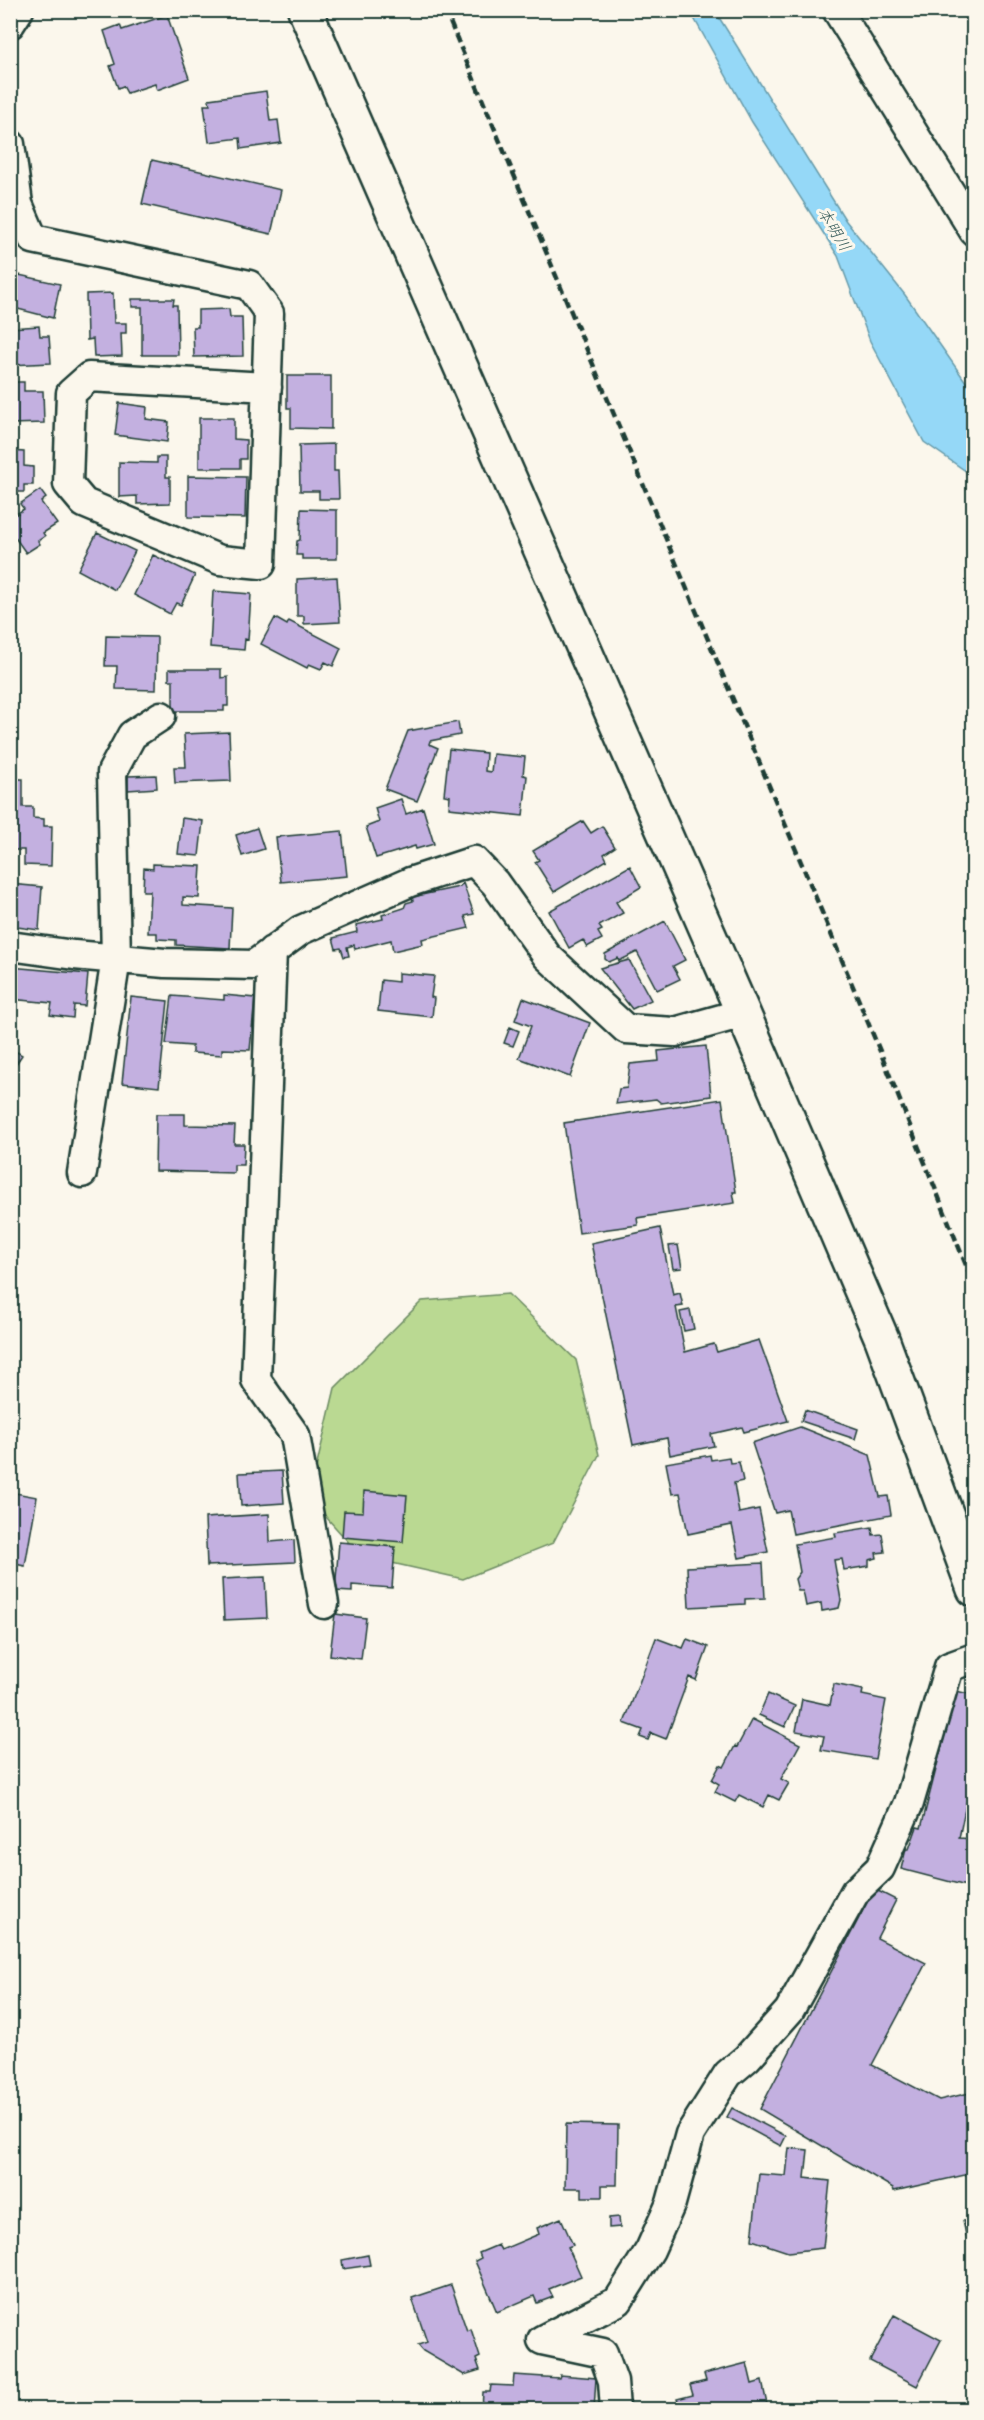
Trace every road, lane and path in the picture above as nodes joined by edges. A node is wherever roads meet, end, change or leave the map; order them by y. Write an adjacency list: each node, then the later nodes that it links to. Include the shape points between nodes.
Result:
1 (305, 10): 10 (street)
2 (837, 10): 4 (street)
3 (10, 144): 5 (street, via 18,204 33,239 249,285 269,313)
4 (974, 231)
5 (267, 387): 5 (street, via 261,564 220,560 84,502 68,484 71,393 89,377)
6 (161, 716): 9 (street, via 132,735 112,772)
7 (10, 946): 9 (street)
8 (272, 951): 9 (street, via 254,965); 10 (street, via 301,930 410,882 474,861 495,883 547,956 626,1029 675,1032); 13 (street, via 256,1380 295,1435)
9 (116, 959): 11 (street)
10 (743, 1013): 12 (street, via 882,1339)
11 (82, 1173)
12 (974, 1589)
13 (324, 1604)
14 (974, 1658): 15 (street, via 949,1667 909,1803 880,1868 855,1892 789,2011 728,2074 690,2134 671,2203 650,2250 618,2301 542,2340 603,2354 613,2381)
15 (615, 2409)

